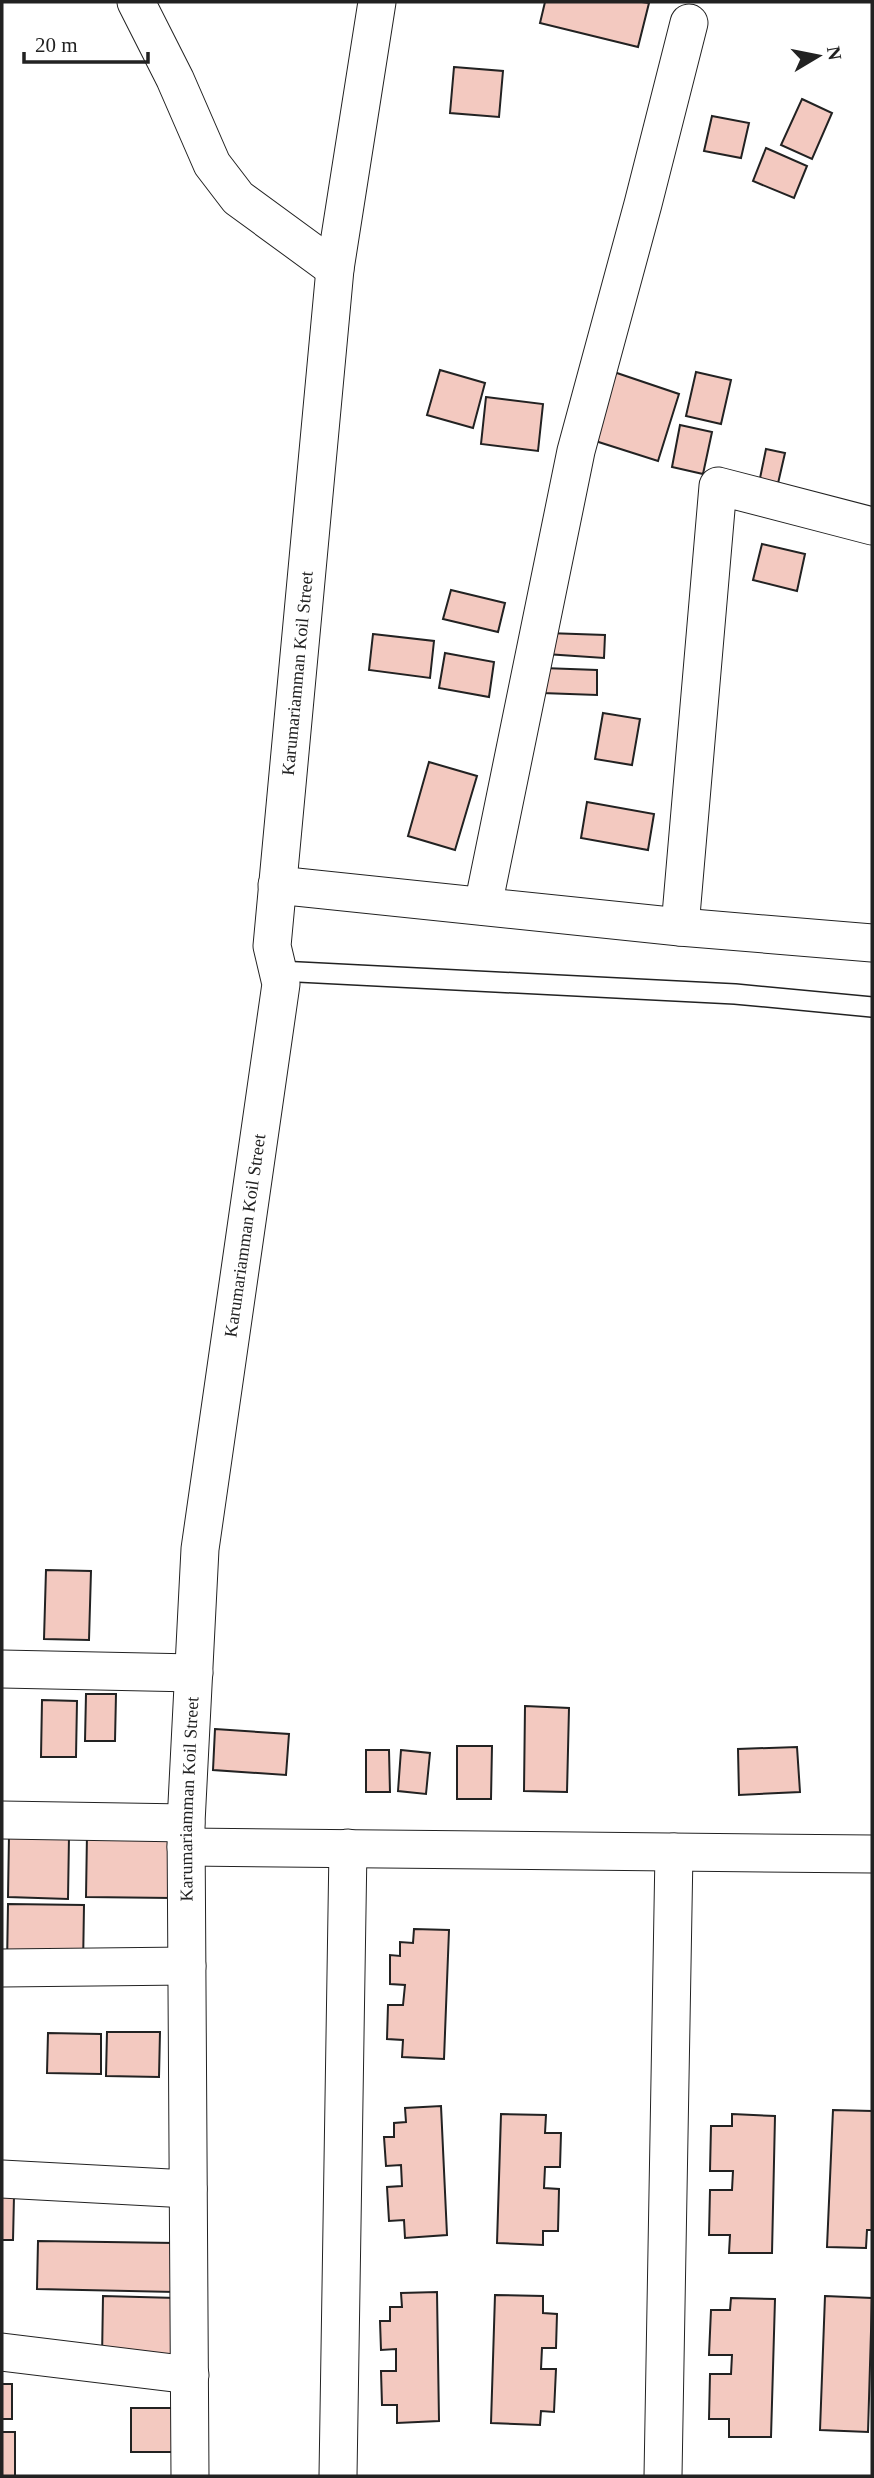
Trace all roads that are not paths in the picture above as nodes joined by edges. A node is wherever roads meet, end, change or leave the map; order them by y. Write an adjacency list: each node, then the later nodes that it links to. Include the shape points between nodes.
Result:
1 (136, 2): 4 (street, via 212,164 238,198)
2 (377, 2): 4 (street, Karumariamman Koil Street)
3 (689, 23): 7 (street, via 576,451)
4 (335, 269): 6 (street, Karumariamman Koil Street)
5 (872, 526): 8 (street, via 718,486)
6 (277, 885): 7 (street); 10 (street, Karumariamman Koil Street, via 272,946)
7 (483, 906): 8 (street)
8 (680, 927): 9 (street)
9 (872, 943)
10 (279, 971): 11 (lane, via 735,994); 13 (street, Karumariamman Koil Street, via 281,984 200,1549)
11 (872, 1007)
12 (2, 1670): 13 (street)
13 (194, 1673): 15 (street, Karumariamman Koil Street)
14 (2, 1820): 15 (street)
15 (186, 1835): 16 (street); 19 (street, Karumariamman Koil Street)
16 (348, 1849): 17 (street); 26 (street)
17 (674, 1852): 18 (street); 27 (street)
18 (872, 1854)
19 (187, 1966): 20 (street); 22 (street, Karumariamman Koil Street)
20 (2, 1968)
21 (2, 2179): 22 (street)
22 (188, 2189): 24 (street, Karumariamman Koil Street)
23 (2, 2352): 24 (street)
24 (190, 2375): 25 (street, Karumariamman Koil Street)
25 (190, 2476)
26 (338, 2476)
27 (663, 2476)

